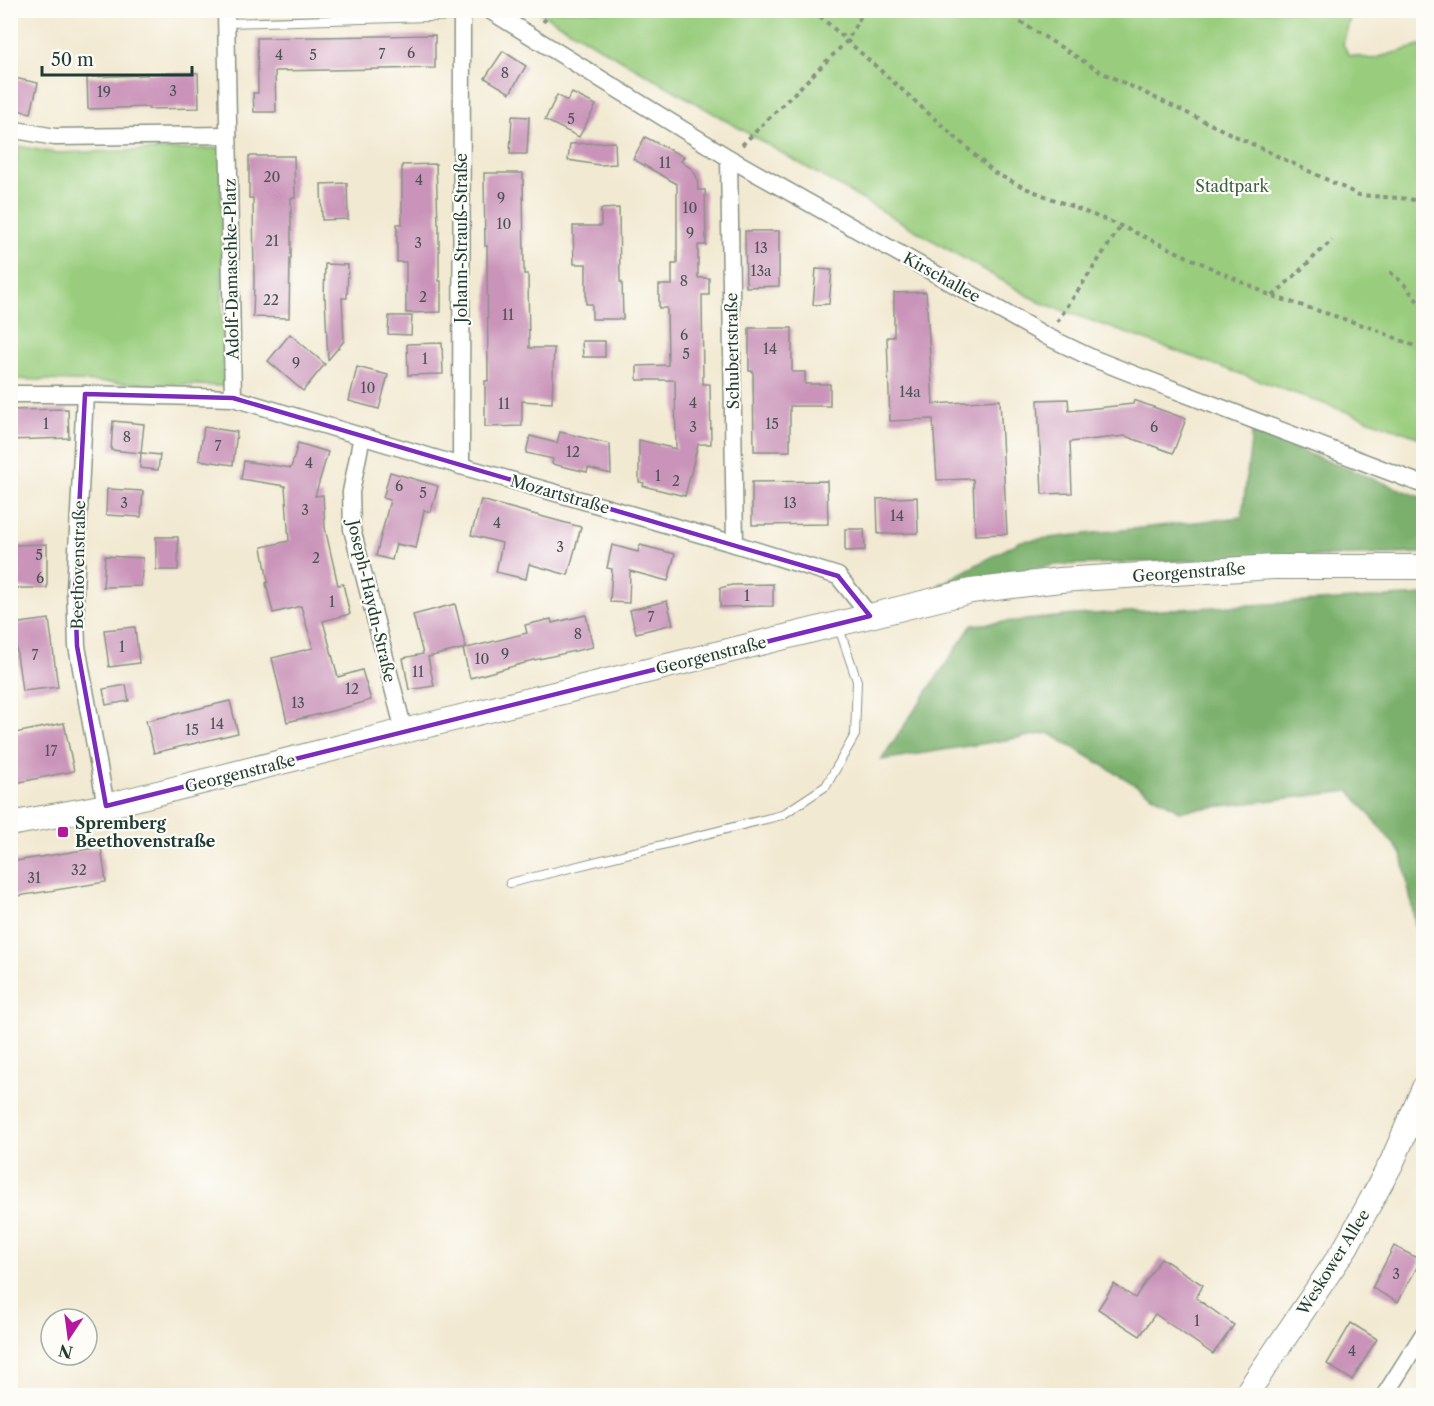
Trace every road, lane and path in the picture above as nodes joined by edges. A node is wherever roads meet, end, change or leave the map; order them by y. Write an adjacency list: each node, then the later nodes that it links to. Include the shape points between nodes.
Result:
1 (489, 10): 10 (street, Kirschallee)
2 (813, 10): 7 (path)
3 (864, 10): 7 (path)
4 (1007, 10): 11 (path, via 1101,72 1359,195 1410,199)
5 (463, 13): 6 (lane); 23 (street, Johann-Strauß-Straße)
6 (226, 17): 9 (street, Adolf-Damaschke-Platz)
7 (847, 41): 10 (path); 12 (path, via 995,173)
8 (10, 129): 9 (street, via 55,137)
9 (228, 135): 21 (street, Adolf-Damaschke-Platz)
10 (729, 158): 17 (street, Kirschallee); 25 (street, Schubertstraße)
11 (1424, 204)
12 (1121, 225): 15 (path); 17 (path)
13 (1332, 240): 15 (path)
14 (1390, 272): 16 (path)
15 (1272, 296): 18 (path, via 1372,328)
16 (1424, 309)
17 (1048, 337): 24 (street, Kirschallee, via 1125,371)
18 (1424, 350)
19 (10, 394): 20 (street)
20 (85, 394): 21 (street); 30 (street, Beethovenstraße, via 76,634)
21 (233, 398): 22 (street, Mozartstraße)
22 (362, 436): 23 (street, Mozartstraße); 29 (street, Joseph-Haydn-Straße, via 351,492 352,529)
23 (461, 466): 25 (street, Mozartstraße)
24 (1424, 485)
25 (735, 544): 27 (street, Mozartstraße, via 838,576)
26 (1424, 567): 27 (main road, Georgenstraße, via 1273,567 1060,580 971,591)
27 (870, 616): 28 (main road, Georgenstraße)
28 (838, 624): 29 (main road, Georgenstraße); 32 (lane, via 857,681 855,735 826,786 782,815)
29 (404, 731): 30 (main road, Georgenstraße)
30 (106, 806): 31 (main road, Georgenstraße)
31 (10, 824)
32 (510, 882)
33 (1424, 1088): 35 (main road, Weskower Allee, via 1392,1162 1346,1247)
34 (1424, 1333): 36 (street)
35 (1245, 1395)
36 (1384, 1395)

